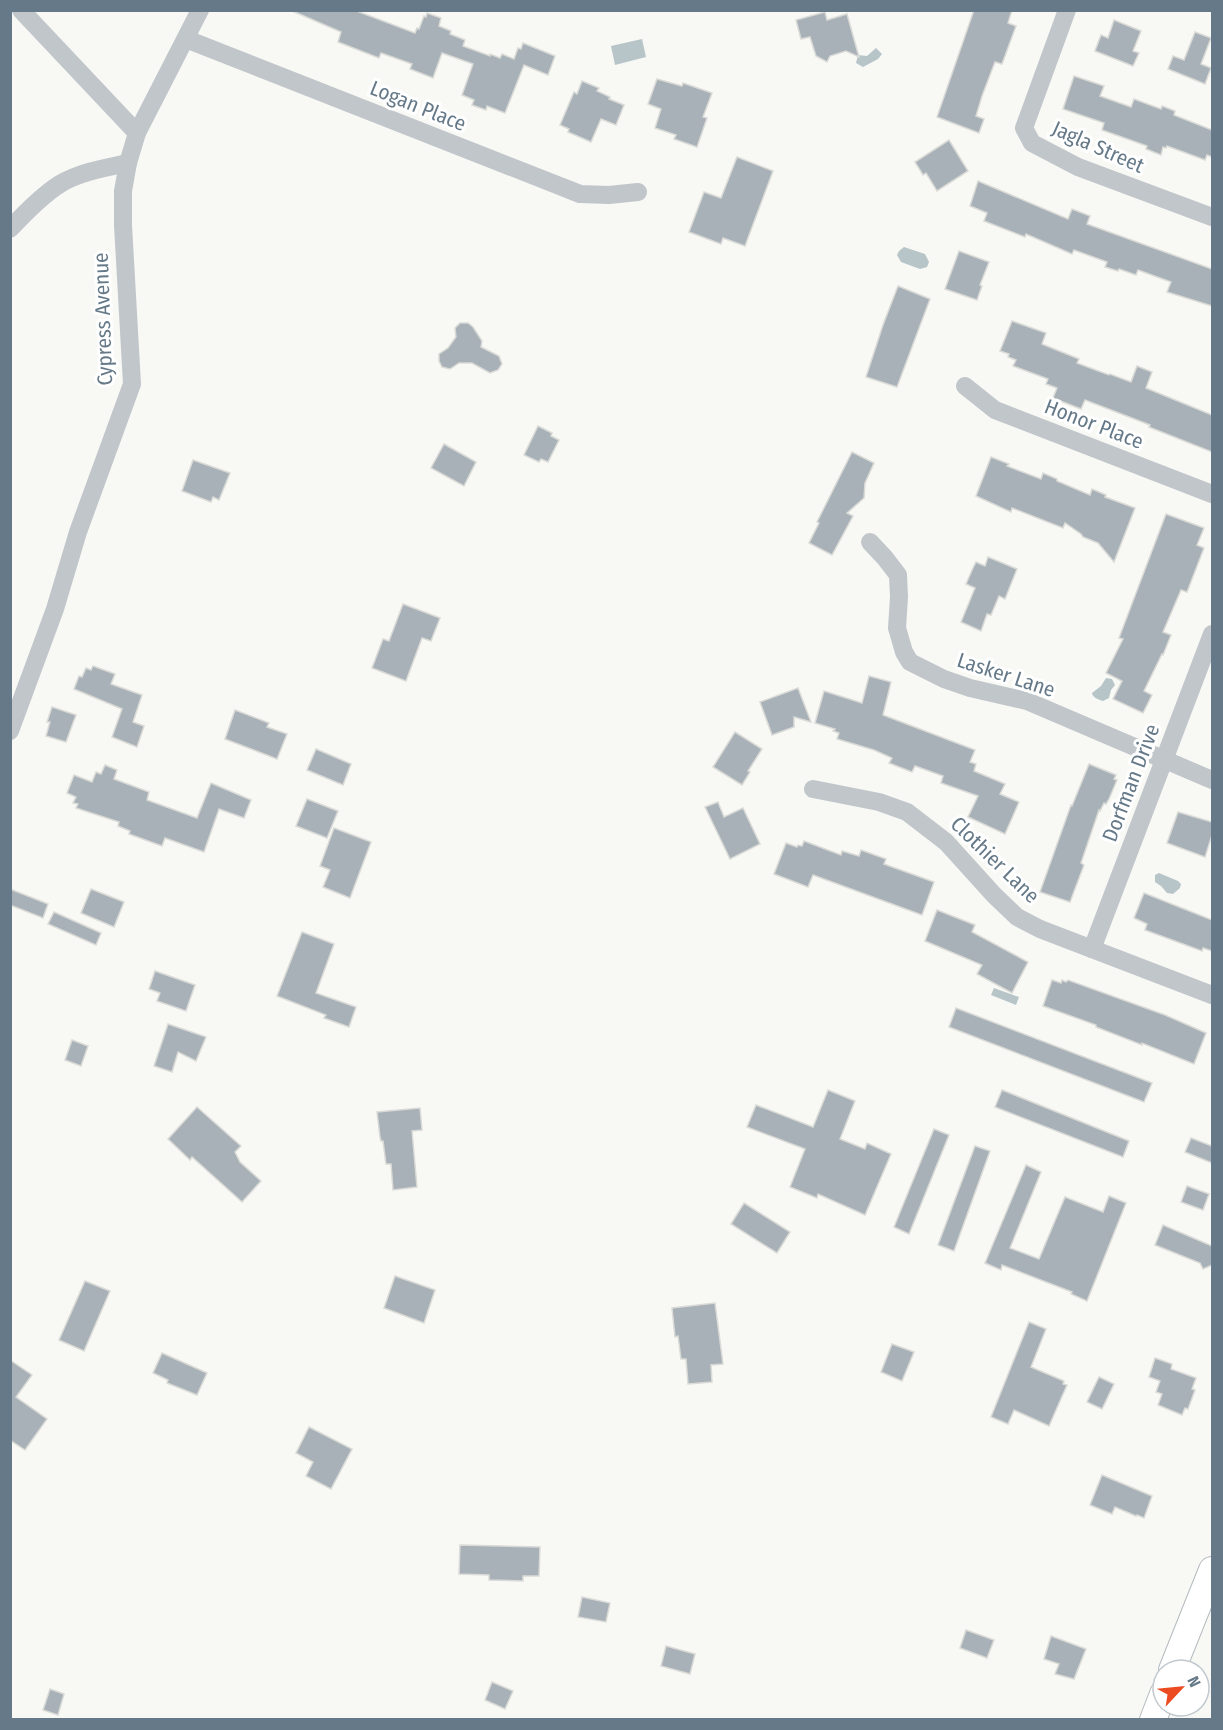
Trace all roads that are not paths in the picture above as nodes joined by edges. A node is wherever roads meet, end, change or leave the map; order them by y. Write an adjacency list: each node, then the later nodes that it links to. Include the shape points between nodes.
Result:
1 (21, 10): 5 (street)
2 (200, 10): 4 (street, Cypress Avenue)
3 (1067, 10): 8 (street, Jagla Street, via 1024,128 1032,143 1078,167)
4 (186, 39): 5 (street, Cypress Avenue); 7 (street, Logan Place, via 580,194)
5 (137, 133): 6 (street, Cypress Avenue)
6 (128, 163): 9 (street, via 59,184); 14 (street, Cypress Avenue, via 123,225 132,384)
7 (638, 192)
8 (1212, 218)
9 (10, 229)
10 (965, 386): 11 (street, Honor Place, via 995,410)
11 (1212, 494)
12 (870, 542): 15 (street, Lasker Lane, via 898,575 897,628 910,662 944,680 1027,701)
13 (1212, 634): 15 (street, Dorfman Drive)
14 (10, 731)
15 (1164, 760): 16 (street, Lasker Lane); 18 (street, Dorfman Drive)
16 (1212, 780)
17 (813, 789): 18 (street, Clothier Lane, via 879,802 907,812 946,842 1017,917)
18 (1092, 949): 19 (street, Clothier Lane)
19 (1212, 995)
20 (1212, 1570): 21 (main road)
21 (1177, 1658)

